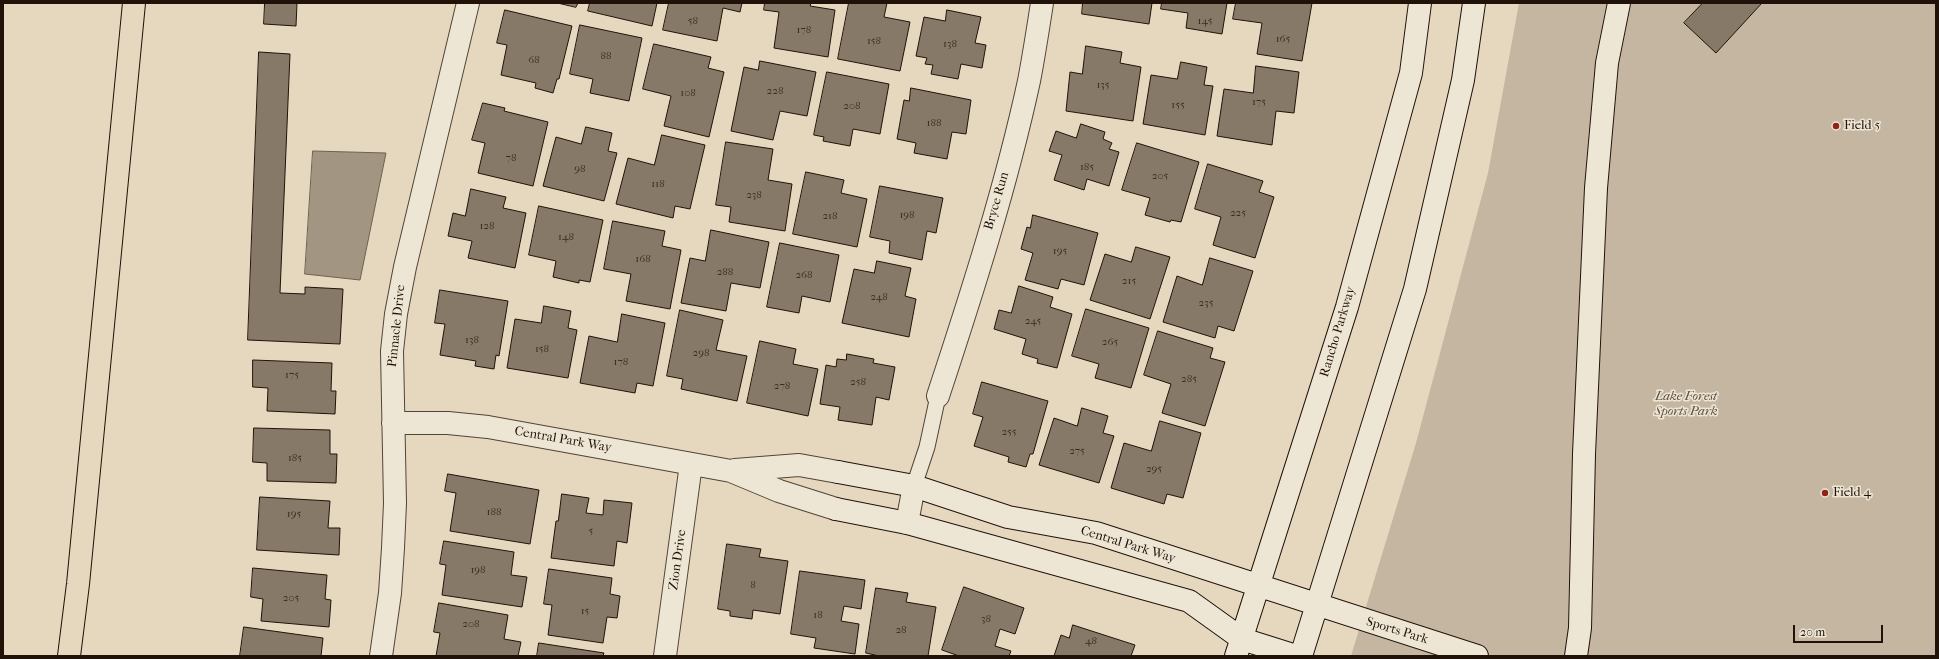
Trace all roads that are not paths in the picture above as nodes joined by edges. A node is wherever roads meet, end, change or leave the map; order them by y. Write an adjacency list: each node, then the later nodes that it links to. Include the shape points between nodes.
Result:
1 (134, 3): 16 (highway)
2 (468, 3): 8 (street, Pinnacle Drive, via 396,314 392,351)
3 (1042, 3): 7 (street, Bryce Run, via 1029,80 1016,135)
4 (1420, 3): 13 (street, Rancho Parkway, via 1411,73 1347,307)
5 (1474, 3): 14 (street, via 1463,80 1415,289)
6 (1619, 3): 22 (street, via 1608,63 1596,188 1584,454 1580,628)
7 (938, 396): 11 (lane, via 927,447)
8 (393, 423): 9 (street, Central Park Way, via 448,422 488,427); 17 (street, Pinnacle Drive, via 394,548)
9 (691, 464): 10 (street, Central Park Way); 18 (street, Zion Drive)
10 (731, 471): 11 (street, Central Park Way, via 799,465); 12 (street, Central Park Way, via 779,491 836,509)
11 (914, 486): 12 (street); 13 (street, Central Park Way, via 1008,517 1096,533)
12 (907, 523): 15 (street, Central Park Way, via 1189,601)
13 (1258, 586): 14 (street, Central Park Way); 15 (street, Rancho Parkway)
14 (1317, 606): 20 (street); 21 (street, Sports Park)
15 (1239, 648): 19 (street, Central Park Way)
16 (69, 656)
17 (381, 656)
18 (665, 656)
19 (1296, 656)
20 (1301, 656)
21 (1477, 656)
22 (1576, 656)

